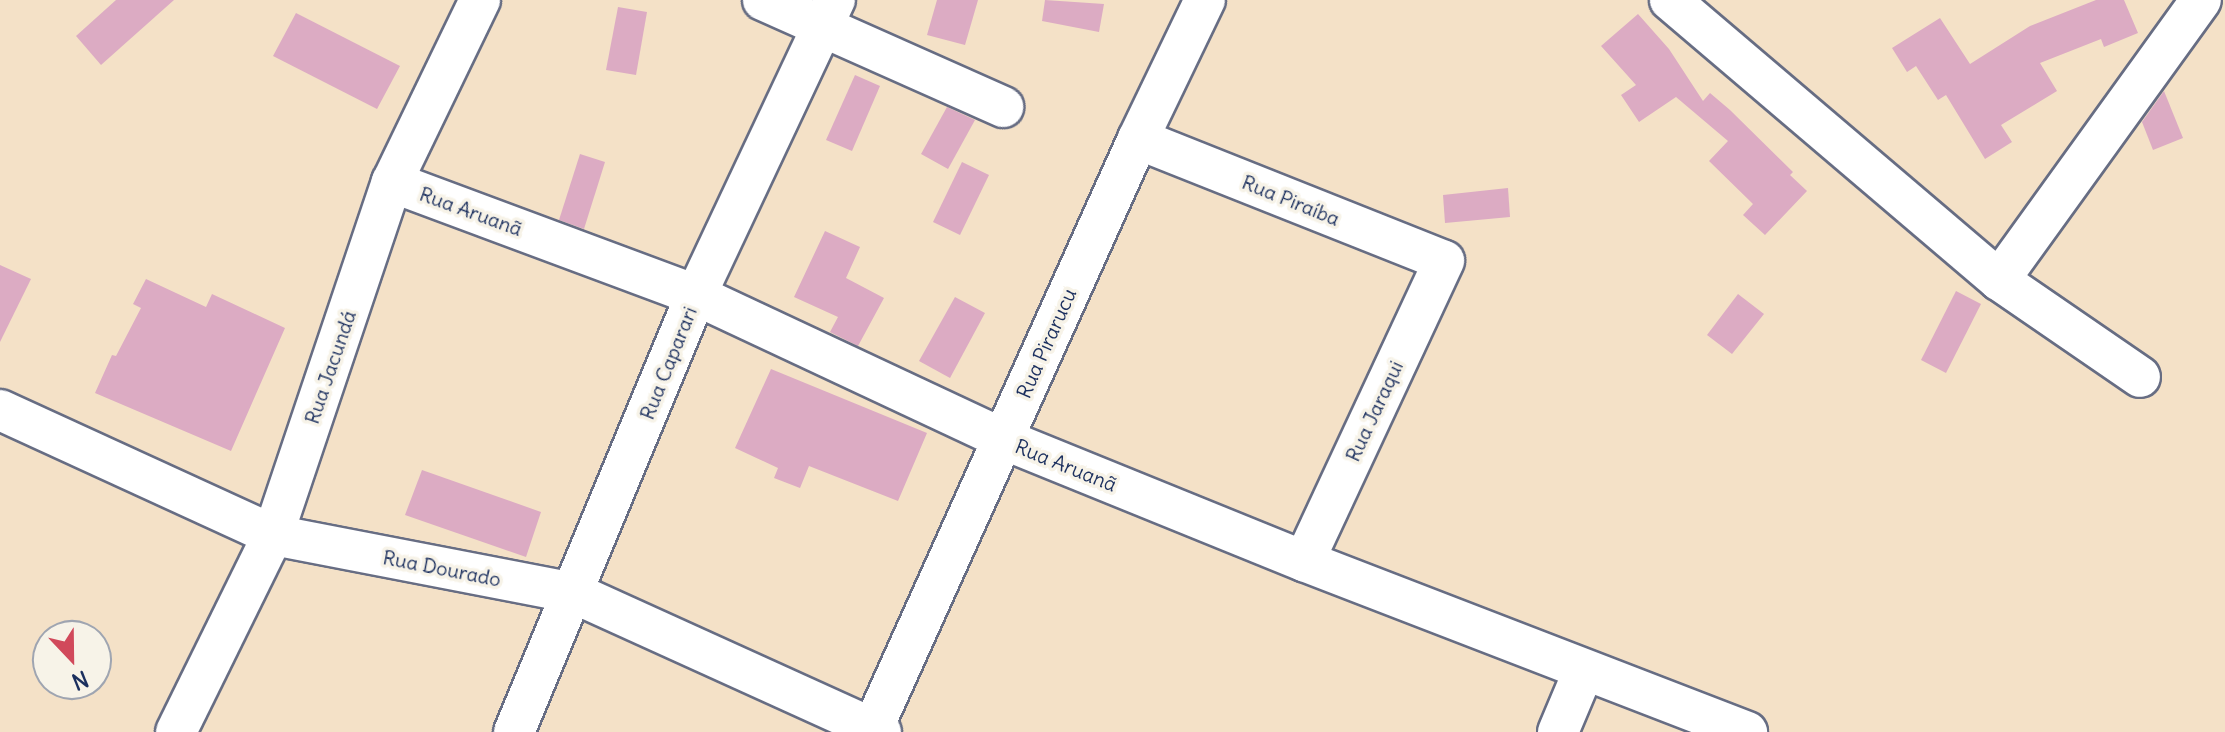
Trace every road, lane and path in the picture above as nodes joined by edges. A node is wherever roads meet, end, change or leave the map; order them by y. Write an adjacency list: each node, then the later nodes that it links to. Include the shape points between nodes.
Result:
1 (480, 0): 9 (street, Rua Jacundá)
2 (763, 0): 6 (street)
3 (1205, 0): 8 (street, Rua Pirarucu)
4 (1670, 0): 11 (street)
5 (2201, 0): 11 (street)
6 (830, 12): 7 (street); 12 (street, Rua Caparari)
7 (1003, 107)
8 (1138, 139): 10 (street, Rua Piraíba); 15 (street, Rua Pirarucu)
9 (392, 182): 12 (street, Rua Aruanã); 16 (street, Rua Jacundá)
10 (1444, 261): 17 (street, Rua Jaraqui)
11 (1999, 280): 13 (street)
12 (696, 295): 15 (street, Rua Aruanã); 18 (street, Rua Caparari)
13 (2140, 377)
14 (0, 410): 16 (street, Rua Dourado)
15 (1003, 439): 17 (street, Rua Aruanã); 20 (street, Rua Pirarucu)
16 (273, 535): 18 (street, Rua Dourado); 21 (street, Rua Jacundá)
17 (1304, 561): 19 (street, Rua Aruanã)
18 (574, 593): 20 (street, Rua Dourado); 22 (street, Rua Caparari)
19 (1584, 670): 23 (street); 24 (street, Rua Aruanã)
20 (875, 731)
21 (176, 732)
22 (514, 732)
23 (1558, 732)
24 (1747, 732)

